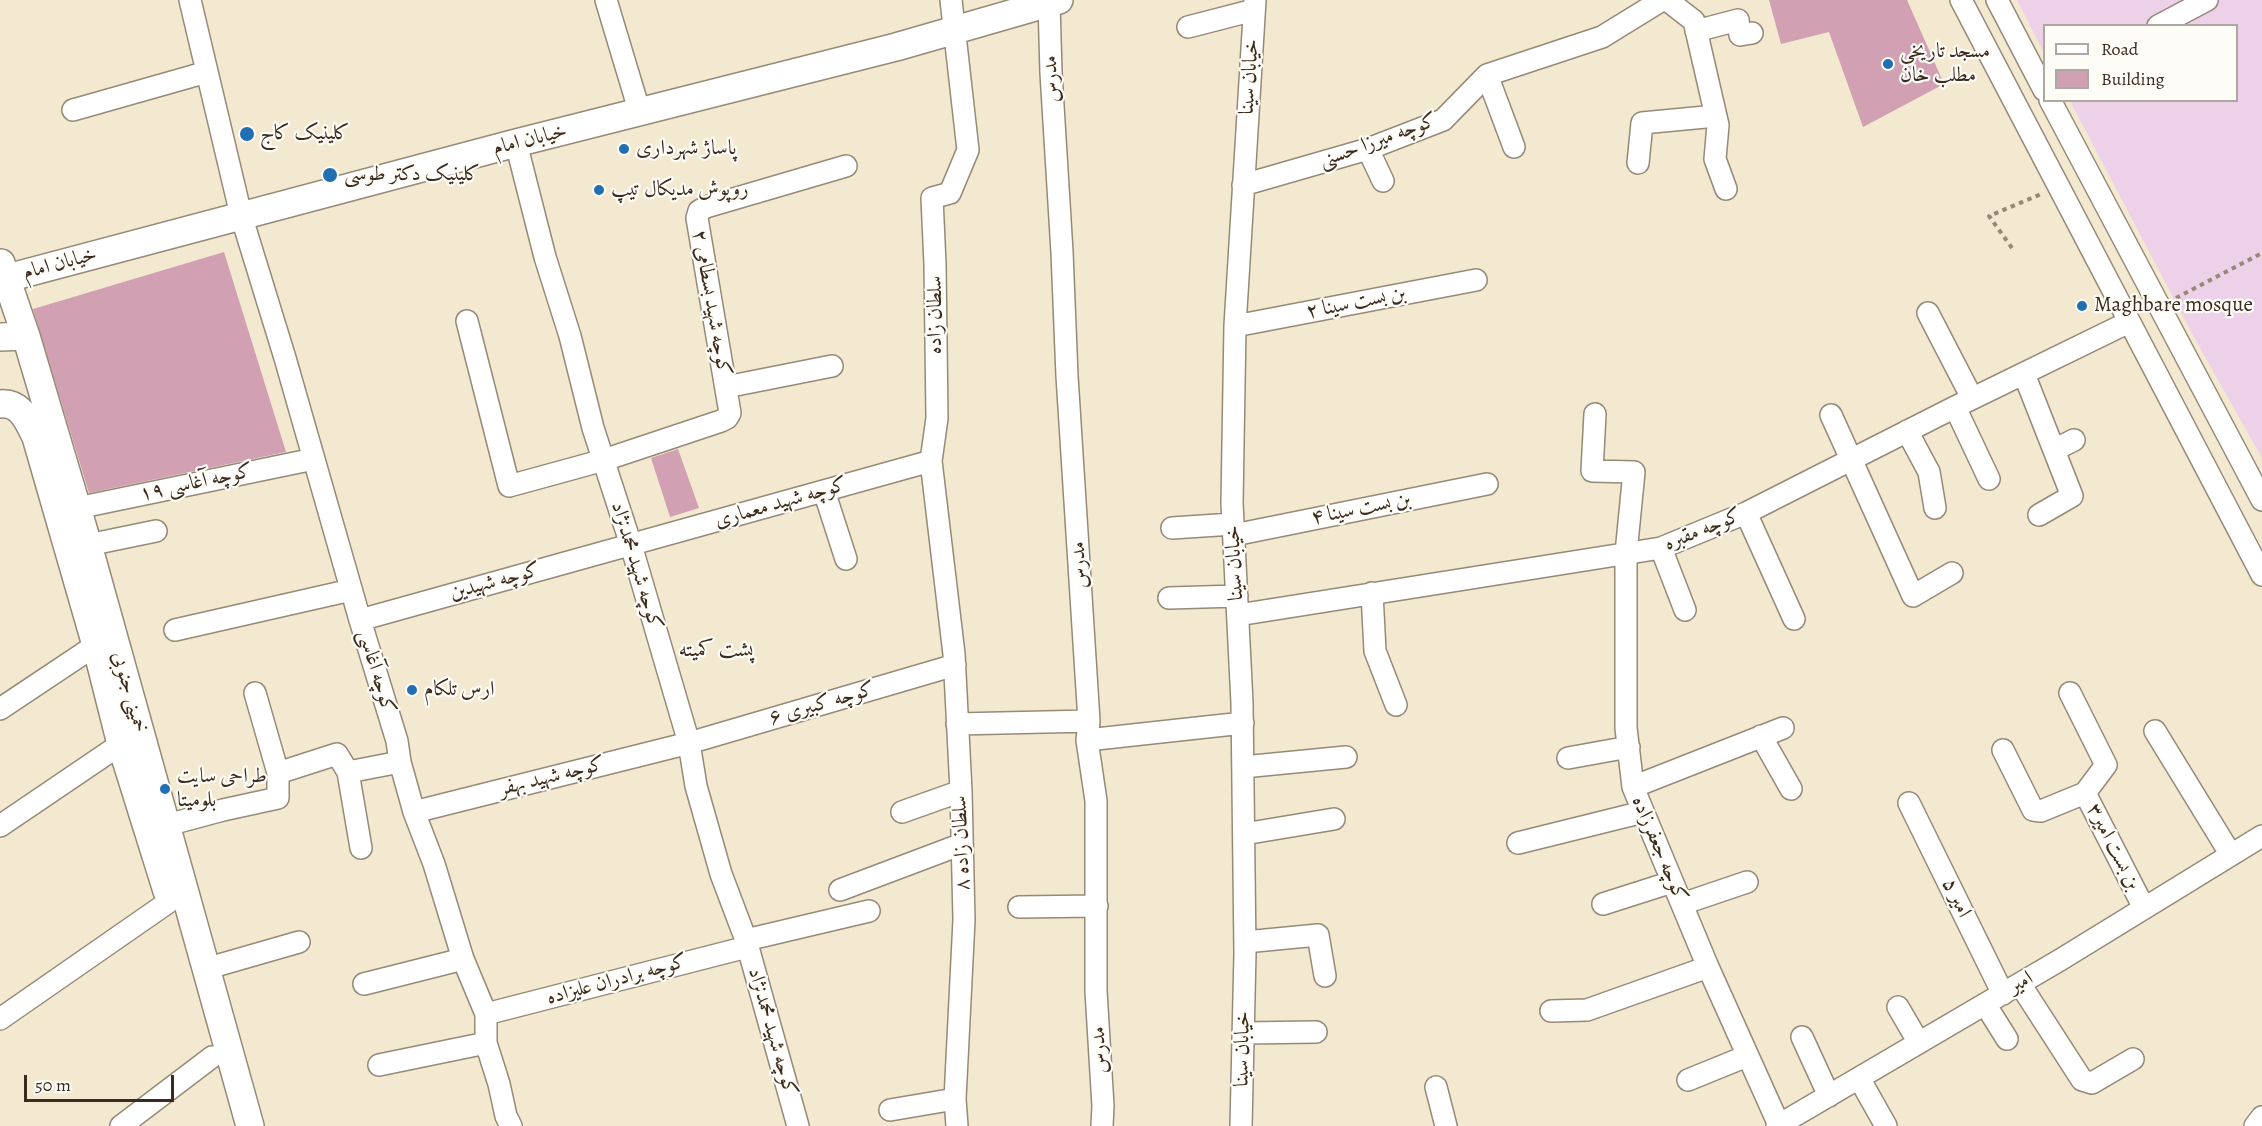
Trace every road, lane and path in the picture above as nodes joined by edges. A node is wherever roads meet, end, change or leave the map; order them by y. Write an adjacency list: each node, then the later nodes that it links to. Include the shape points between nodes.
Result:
1 (192, 0): 15 (street, کوچه آغاسی)
2 (606, 0): 20 (street)
3 (951, 0): 12 (street)
4 (1664, 0): 13 (street, via 1694,21); 16 (street, کوچه میرزا حسنی, via 1602,38)
5 (1961, 0): 29 (street)
6 (1997, 0): 17 (street)
7 (2207, 0): 10 (street)
8 (1054, 2): 12 (main road, خیابان امام); 92 (street, مدرس, via 1051,73)
9 (1255, 5): 11 (street); 28 (street, خیابان سینا)
10 (2162, 24)
11 (1188, 27)
12 (954, 31): 20 (main road, خیابان امام); 55 (street, سلطان زاده, via 968,150 950,193 932,198 937,418)
13 (1696, 31): 14 (street, via 1738,20 1740,35); 21 (street)
14 (1752, 33)
15 (207, 72): 19 (street); 31 (street, کوچه آغاسی)
16 (1487, 75): 23 (street); 24 (street, کوچه میرزا حسنی, via 1443,120)
17 (2043, 87)
18 (2051, 102): 36 (street)
19 (73, 110)
20 (640, 112): 22 (main road, خیابان امام)
21 (1716, 116): 25 (street, via 1642,123); 30 (street, via 1715,159)
22 (516, 142): 31 (main road, خیابان امام); 53 (street, کوچه شهید محمدنژاد)
23 (1514, 147)
24 (1368, 149): 27 (street); 28 (street, کوچه میرزا حسنی)
25 (1638, 163)
26 (846, 166): 44 (street, کوچه شهید بسطامی ۲, via 699,211 697,218)
27 (1383, 181)
28 (1243, 185): 40 (street, خیابان سینا)
29 (2059, 186): 32 (path, via 1989,216); 39 (street)
30 (1726, 189)
31 (241, 215): 34 (main road, خیابان امام); 52 (street, کوچه آغاسی)
32 (2012, 248)
33 (2262, 253): 36 (path)
34 (2, 273): 41 (main road, خمینی جنوبی)
35 (1476, 280): 40 (street, بن بست سینا ۲)
36 (2160, 306): 59 (street)
37 (1928, 313): 45 (street)
38 (467, 321): 53 (street, via 509,486)
39 (2129, 322): 43 (street, کوچه مقبره); 74 (street)
40 (1235, 326): 65 (street, خیابان سینا)
41 (13, 337): 60 (main road, خمینی جنوبی)
42 (832, 366): 44 (street)
43 (2024, 374): 45 (street, کوچه مقبره); 51 (street)
44 (726, 387): 53 (street, کوچه شهید بسطامی ۲, via 730,413 727,418)
45 (1963, 403): 49 (street, کوچه مقبره); 56 (street)
46 (0, 404): 83 (main road, خمینی جنوبی, via 8,403 22,410 36,436)
47 (1595, 414): 70 (street, کوچه جعفرزاده, via 1592,471 1634,472)
48 (1831, 415): 54 (street)
49 (1907, 431): 54 (street, کوچه مقبره); 61 (street, via 1929,472)
50 (2074, 441): 51 (street)
51 (2054, 450): 63 (street, via 2072,496)
52 (314, 459): 60 (street, کوچه آغاسی ۱۹); 75 (street, کوچه آغاسی)
53 (604, 460): 68 (street, کوچه شهید محمدنژاد)
54 (1850, 460): 62 (street, کوچه مقبره); 73 (street, via 1913,596)
55 (931, 461): 58 (street, کوچه شهید معماری); 72 (street, سلطان زاده)
56 (1989, 478)
57 (1487, 484): 65 (street, بن بست سینا ۴)
58 (824, 491): 68 (street, کوچه شهید معماری); 71 (street)
59 (2262, 500)
60 (77, 508): 67 (main road, خمینی جنوبی)
61 (1935, 508)
62 (1746, 513): 69 (street, کوچه مقبره); 80 (street)
63 (2039, 515)
64 (1172, 528): 65 (street, بن بست سینا ۴)
65 (1234, 530): 78 (street, خیابان سینا)
66 (156, 531): 67 (street)
67 (88, 545): 114 (main road, خمینی جنوبی)
68 (631, 545): 81 (street, کوچه شهیدین); 95 (street, کوچه شهید محمدنژاد)
69 (1661, 548): 70 (street, کوچه مقبره); 79 (street)
70 (1626, 553): 76 (street, کوچه مقبره); 97 (street, کوچه جعفرزاده)
71 (846, 559)
72 (943, 561): 84 (street, سلطان زاده ۸)
73 (1952, 573)
74 (2262, 575)
75 (351, 590): 81 (street, کوچه آغاسی); 82 (street)
76 (1372, 593): 78 (street, کوچه مقبره); 87 (street, via 1375,651)
77 (1169, 598): 78 (street, کوچه مقبره)
78 (1238, 606): 89 (street, خیابان سینا)
79 (1686, 610)
80 (1794, 619)
81 (360, 620): 101 (street, کوچه آغاسی)
82 (175, 630)
83 (96, 645): 88 (street); 96 (main road, خمینی جنوبی)
84 (954, 665): 90 (street, سلطان زاده ۸); 95 (street, کوچه کبیری ۶)
85 (255, 693): 104 (street)
86 (2070, 693): 108 (street, بن بست امیر۳, via 2106,765)
87 (1396, 705)
88 (0, 709)
89 (1243, 723): 92 (street); 102 (street, خیابان سینا)
90 (957, 724): 92 (street); 107 (street, سلطان زاده ۸)
91 (1783, 728): 94 (street)
92 (1088, 730): 128 (street, مدرس, via 1096,801)
93 (2155, 731): 121 (street)
94 (1761, 736): 105 (street); 106 (street)
95 (689, 743): 110 (street, کوچه شهید بهفر); 134 (street, کوچه شهید محمدنژاد, via 696,786 720,874)
96 (121, 744): 115 (street); 125 (main road, خمینی جنوبی)
97 (1629, 747): 100 (street); 105 (street, کوچه جعفرزاده)
98 (2003, 750): 108 (street, via 2032,810 2041,811)
99 (1346, 757): 102 (street)
100 (1568, 758)
101 (400, 762): 103 (street); 110 (street, کوچه آغاسی)
102 (1243, 767): 116 (street, خیابان سینا)
103 (348, 772): 104 (street, via 337,754); 120 (street)
104 (278, 773): 114 (street, via 278,798)
105 (1633, 786): 112 (street, کوچه جعفرزاده)
106 (1791, 789)
107 (961, 790): 111 (street); 119 (street, سلطان زاده ۸)
108 (2085, 794): 130 (street, بن بست امیر۳)
109 (1909, 803): 140 (street, امیر ۵)
110 (414, 812): 135 (street, کوچه آغاسی)
111 (902, 812)
112 (1643, 812): 118 (street); 122 (street, کوچه جعفرزاده)
113 (1334, 819): 116 (street)
114 (167, 825): 137 (main road, خمینی جنوبی)
115 (0, 826)
116 (1244, 834): 133 (street, خیابان سینا)
117 (2262, 836): 121 (street, امیر)
118 (1518, 843)
119 (962, 844): 124 (street); 160 (street, سلطان زاده ۸, via 964,920)
120 (361, 848)
121 (2231, 855): 130 (street, امیر)
122 (1672, 882): 126 (street); 127 (street, کوچه جعفرزاده)
123 (1747, 882): 127 (street)
124 (840, 890)
125 (170, 901): 145 (street); 153 (main road, خمینی جنوبی)
126 (1603, 904)
127 (1682, 904): 136 (street, کوچه جعفرزاده)
128 (1097, 906): 129 (street); 170 (street, مدرس)
129 (1020, 907)
130 (2145, 908): 140 (street, امیر)
131 (869, 911): 134 (street, کوچه برادران علیزاده)
132 (299, 942): 137 (street)
133 (1245, 942): 138 (street, via 1318,935); 147 (street, خیابان سینا)
134 (747, 943): 144 (street, کوچه برادران علیزاده); 168 (street, کوچه شهید محمدنژاد)
135 (463, 959): 139 (street); 144 (street, کوچه آغاسی)
136 (1708, 968): 143 (street, via 1587,1010); 152 (street, کوچه جعفرزاده)
137 (205, 969): 166 (main road, خمینی جنوبی)
138 (1325, 976)
139 (364, 984)
140 (2012, 989): 141 (street, امیر); 154 (street, امیر ۵, via 2087,1083)
141 (1985, 1004): 149 (street); 151 (street, امیر)
142 (1898, 1007): 151 (street)
143 (1551, 1011)
144 (486, 1014): 150 (street, کوچه آغاسی)
145 (0, 1018)
146 (1316, 1032): 147 (street)
147 (1244, 1033): 171 (street, خیابان سینا)
148 (1802, 1037): 159 (street)
149 (2007, 1039)
150 (486, 1043): 155 (street); 167 (street, کوچه آغاسی)
151 (1920, 1043): 156 (street, امیر)
152 (1748, 1056): 157 (street); 163 (street, کوچه جعفرزاده)
153 (212, 1057): 164 (street); 165 (main road, خمینی جنوبی)
154 (2133, 1059)
155 (379, 1065)
156 (1859, 1078): 159 (street, امیر); 173 (street)
157 (1688, 1080)
158 (1436, 1087): 172 (street)
159 (1829, 1096): 163 (street, امیر)
160 (955, 1099): 161 (street); 169 (street, سلطان زاده ۸)
161 (890, 1110)
162 (2262, 1117): 174 (street)
163 (1788, 1123)
164 (121, 1126)
165 (230, 1126)
166 (250, 1126)
167 (511, 1126)
168 (798, 1126)
169 (957, 1126)
170 (1102, 1126)
171 (1241, 1126)
172 (1446, 1126)
173 (1886, 1126)
174 (2255, 1126)

